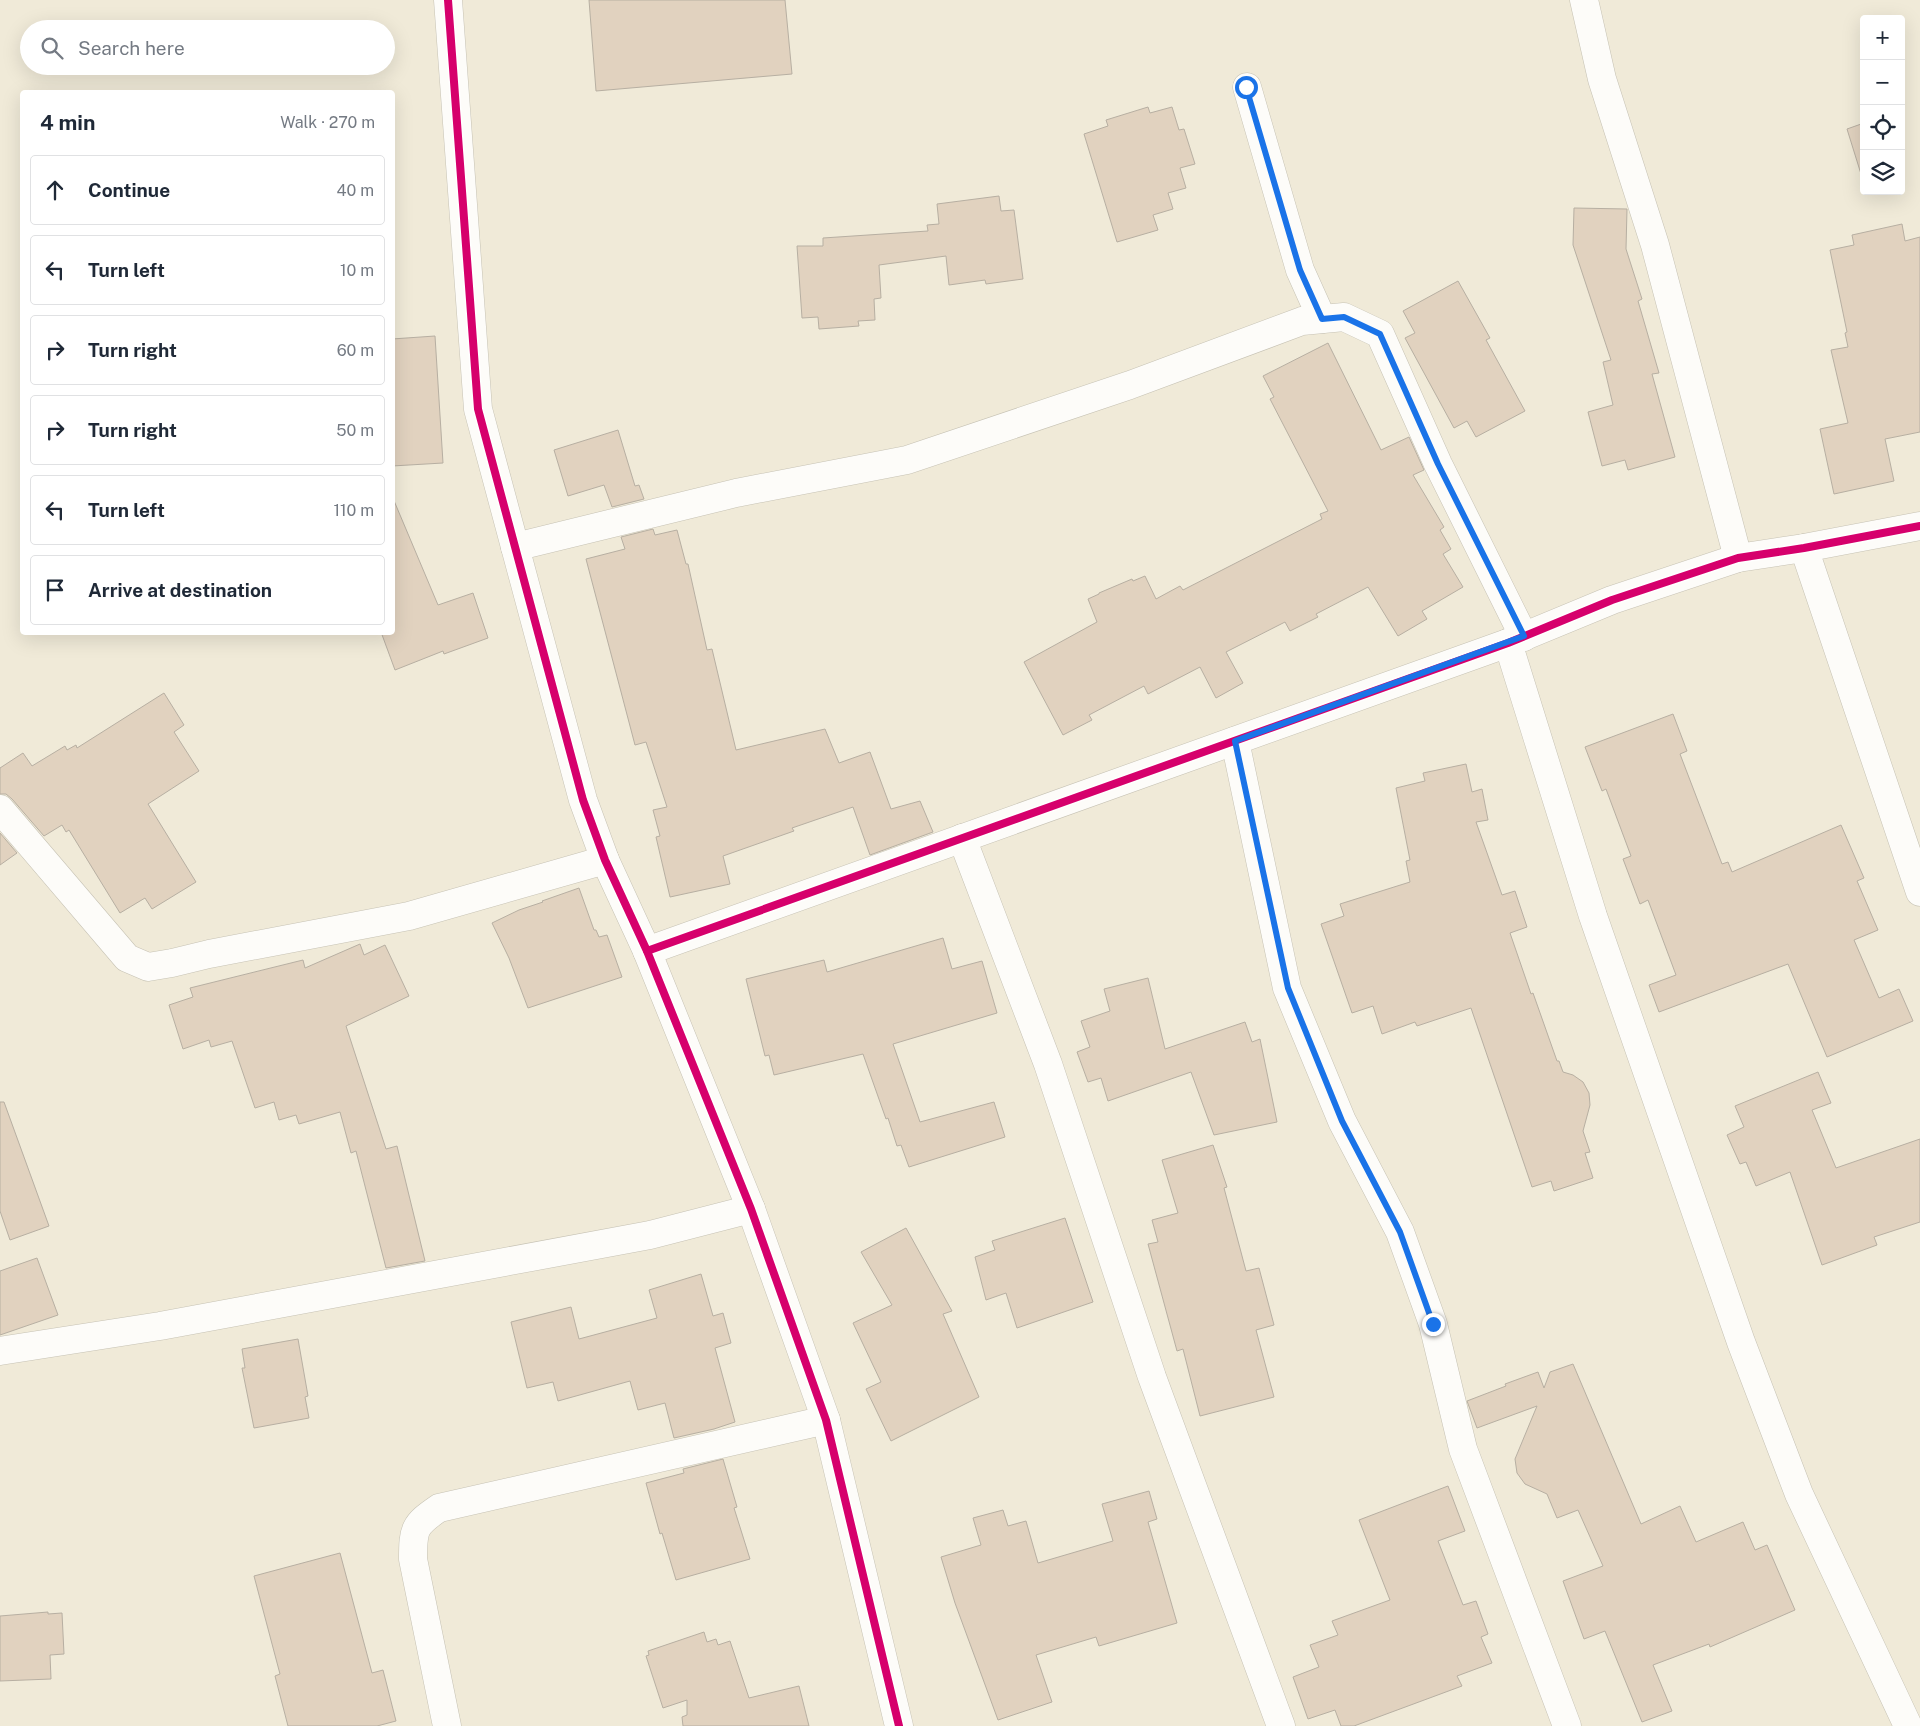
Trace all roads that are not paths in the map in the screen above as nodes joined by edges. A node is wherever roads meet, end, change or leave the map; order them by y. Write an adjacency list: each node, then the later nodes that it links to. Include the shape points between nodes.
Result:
1 (448, 0): 6 (street, via 478,409)
2 (1584, 0): 8 (street, via 1602,80 1655,245)
3 (1246, 87): 4 (street, via 1300,270)
4 (1322, 319): 6 (street, via 1302,321 1130,385 907,460 736,493); 9 (street, via 1344,317 1380,334)
5 (1920, 526): 7 (street)
6 (515, 548): 13 (street, via 583,800)
7 (1804, 548): 8 (street); 14 (street)
8 (1738, 558): 9 (street, via 1612,600)
9 (1516, 640): 10 (street); 23 (street, via 1593,916 1741,1342 1799,1494)
10 (1235, 741): 12 (street); 22 (street, via 1288,988 1342,1121 1400,1232 1433,1324 1463,1449)
11 (0, 810): 13 (street, via 128,958 148,966 409,916)
12 (962, 838): 15 (street); 21 (street, via 1048,1064 1152,1377)
13 (605, 860): 15 (street)
14 (1920, 892)
15 (647, 951): 16 (street)
16 (751, 1210): 17 (street, via 640,1237 160,1326); 18 (street)
17 (0, 1351)
18 (826, 1420): 19 (street, via 439,1508 421,1520 414,1536 414,1559); 20 (street)
19 (447, 1726)
20 (899, 1726)
21 (1280, 1726)
22 (1567, 1726)
23 (1908, 1726)

